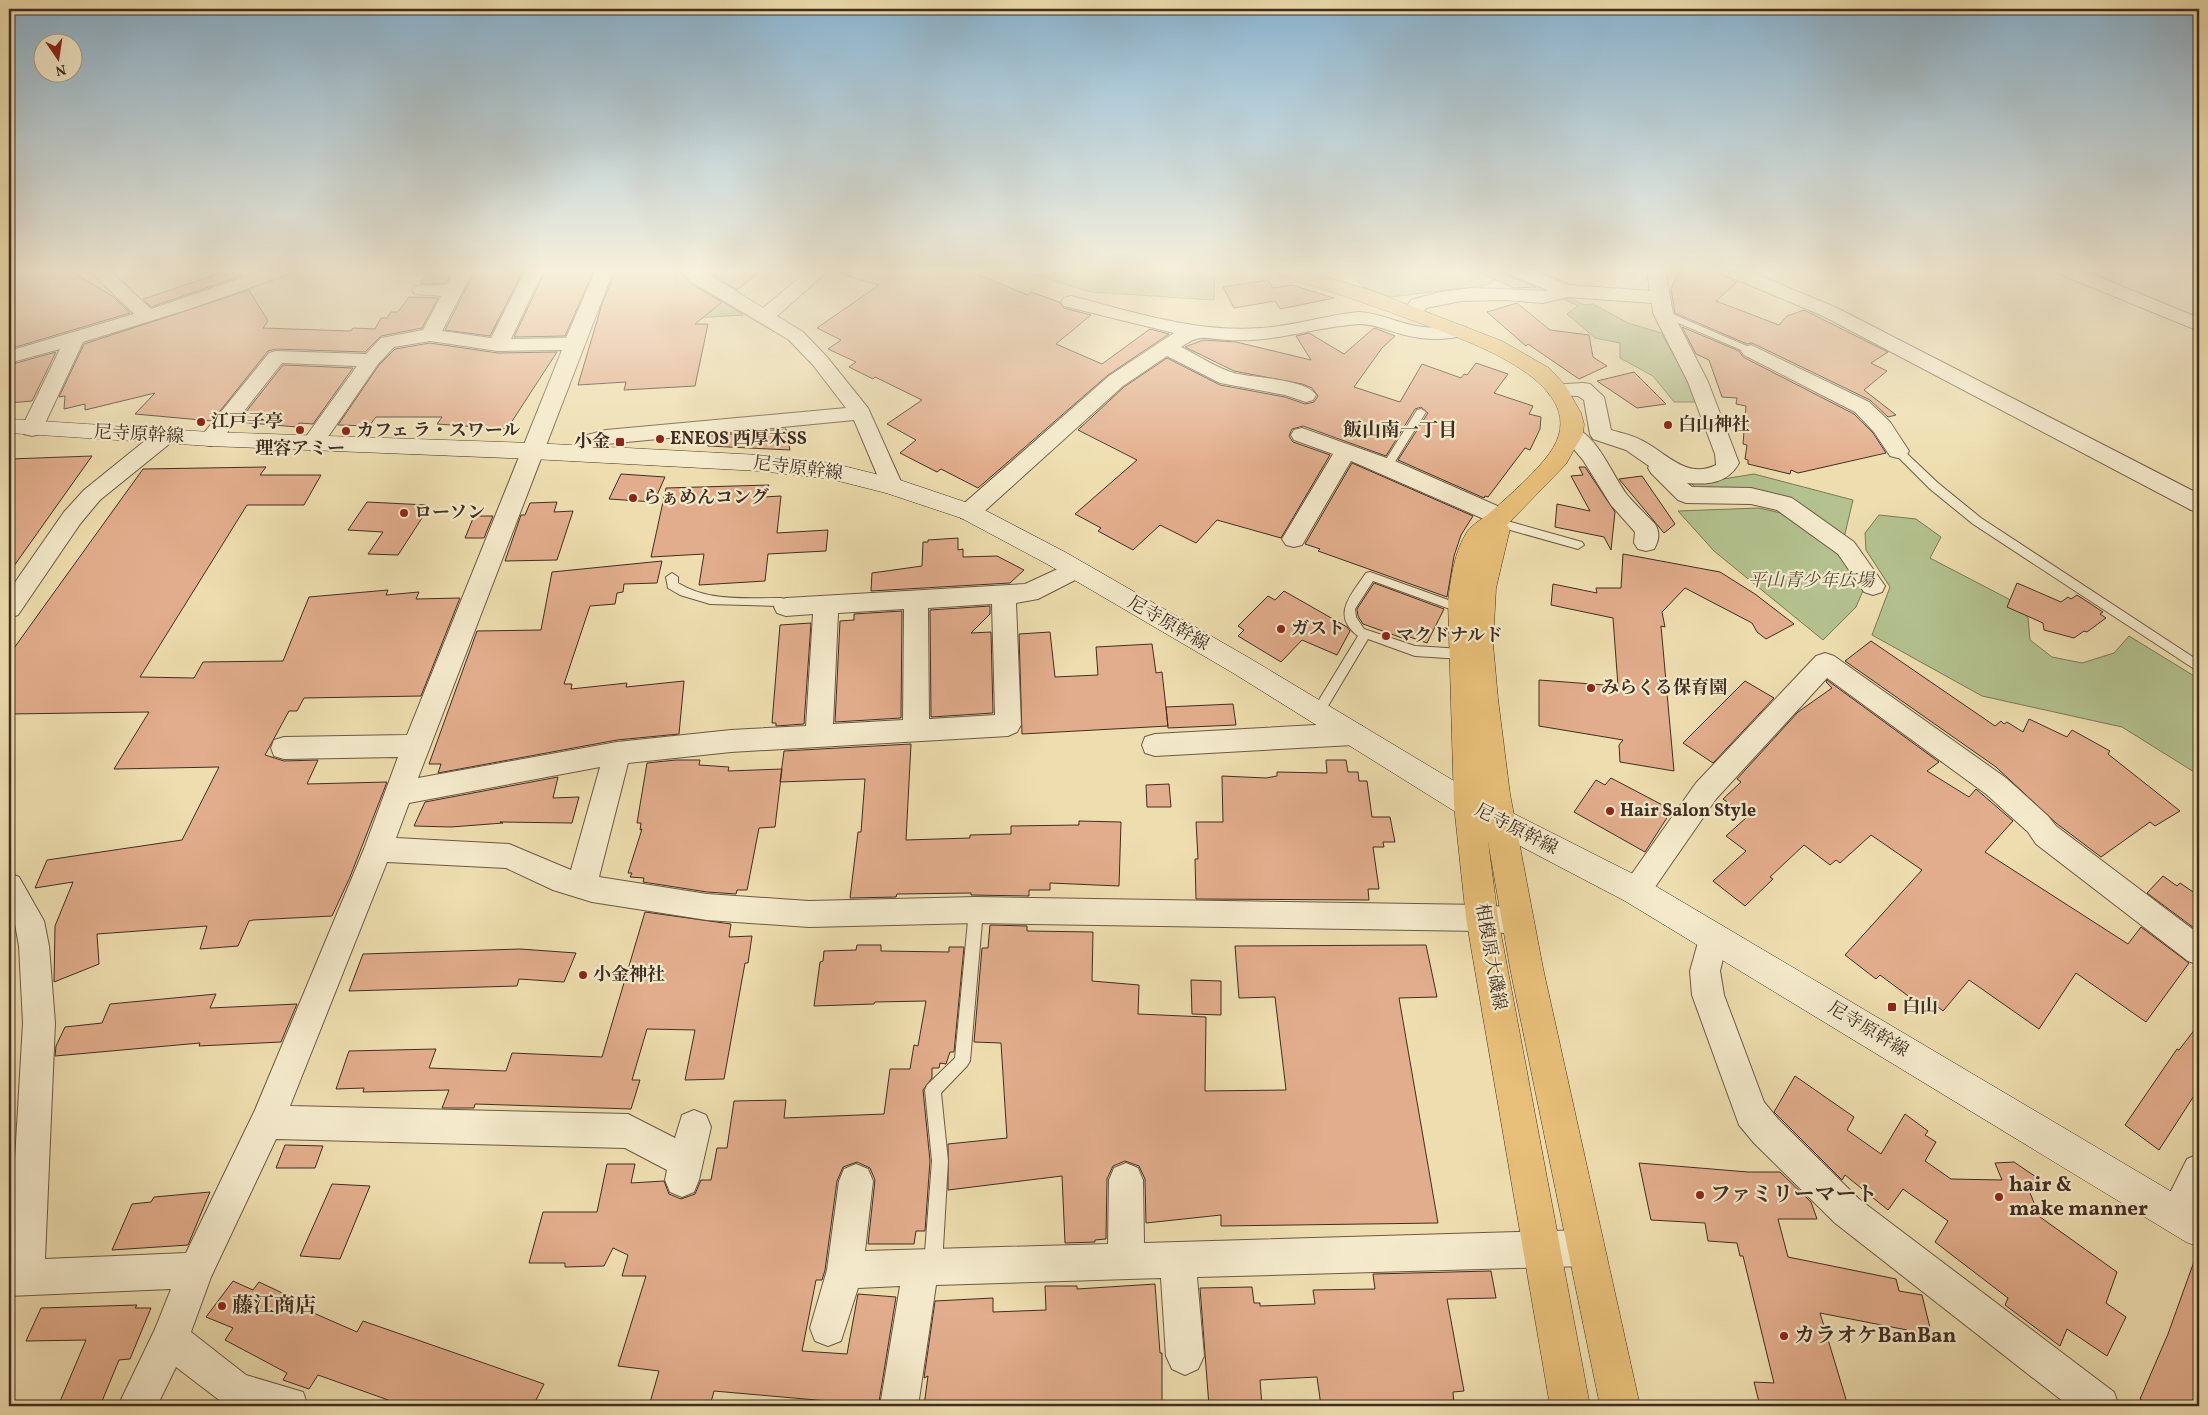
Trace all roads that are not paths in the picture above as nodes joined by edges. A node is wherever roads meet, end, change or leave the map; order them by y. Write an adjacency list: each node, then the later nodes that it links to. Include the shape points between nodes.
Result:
1 (87, 335): 11 (street)
2 (430, 335): 13 (street); 17 (street, via 388,342)
3 (503, 335): 13 (street)
4 (578, 335): 12 (street)
5 (794, 335): 21 (street, via 820,361)
6 (1186, 335): 14 (street)
7 (1471, 335): 19 (main road, via 1524,361)
8 (1675, 335): 33 (street, via 1712,412 1728,463 1724,470 1702,476 1674,472)
9 (1719, 335): 15 (lane)
10 (1874, 335): 36 (street)
11 (75, 339): 16 (street); 23 (street)
12 (574, 344): 13 (street); 29 (street)
13 (498, 345)
14 (1167, 348): 18 (street, via 1227,378); 37 (street, via 1116,381)
15 (1751, 351): 30 (street, via 1862,407 1882,427)
16 (9, 358)
17 (371, 360): 27 (street, via 276,357); 28 (street)
18 (1296, 389)
19 (1557, 390): 24 (main road, via 1570,413); 33 (street, via 1583,389 1594,397 1601,434 1634,445)
20 (1421, 412): 34 (lane)
21 (860, 413): 32 (street, via 606,437 595,440); 35 (street)
22 (9, 426): 23 (street, 尼寺原幹線)
23 (32, 429): 26 (street, 尼寺原幹線)
24 (1572, 434): 38 (main road, 相模原大磯線, via 1558,459); 39 (street, via 1619,500)
25 (1302, 435): 31 (street)
26 (165, 436): 27 (street, 尼寺原幹線); 50 (street, via 92,495 72,518)
27 (210, 439): 28 (street, 尼寺原幹線)
28 (313, 442): 29 (street, 尼寺原幹線)
29 (532, 451): 32 (street, 尼寺原幹線); 59 (street)
30 (1898, 451): 53 (lane, via 1977,521)
31 (1345, 452): 34 (street); 40 (street)
32 (583, 454): 35 (street, 尼寺原幹線, via 760,463 831,471)
33 (1657, 460): 44 (street, via 1659,471 1686,495 1751,496 1784,504 1846,548)
34 (1386, 466): 38 (street)
35 (892, 486): 37 (street, 尼寺原幹線)
36 (2199, 504)
37 (970, 512): 42 (street, 尼寺原幹線)
38 (1500, 520): 41 (lane); 49 (main road, 相模原大磯線, via 1478,536 1465,568); 64 (main road, 相模原大磯線, via 1489,556 1480,612 1479,654)
39 (1652, 533)
40 (1294, 539)
41 (1578, 545)
42 (1075, 570): 45 (street, via 1038,591); 54 (street, 尼寺原幹線)
43 (672, 578): 48 (lane, via 672,585 695,596 723,602 781,602)
44 (1873, 586)
45 (1004, 595): 46 (street); 55 (street, via 1008,726)
46 (916, 600): 47 (street); 55 (street)
47 (826, 605): 48 (street); 57 (street)
48 (786, 607)
49 (1461, 609): 51 (lane, via 1370,576 1349,609 1354,626); 52 (main road, 相模原大磯線)
50 (9, 610)
51 (1365, 634): 52 (lane, via 1415,651); 54 (lane)
52 (1462, 654): 63 (main road, 相模原大磯線)
53 (2199, 667)
54 (1318, 712): 56 (street, 尼寺原幹線)
55 (916, 731): 57 (street)
56 (1353, 734): 58 (street); 63 (street, 尼寺原幹線)
57 (818, 735): 61 (street)
58 (1155, 745)
59 (416, 746): 60 (street); 62 (street)
60 (293, 753)
61 (617, 753): 62 (street); 66 (street)
62 (398, 793): 65 (street)
63 (1469, 806): 64 (street, 尼寺原幹線); 70 (main road, 相模原大磯線)
64 (1499, 822): 68 (street, 尼寺原幹線); 71 (main road, 相模原大磯線)
65 (378, 849): 66 (street, via 509,856 563,881); 74 (street)
66 (582, 885): 69 (street, via 707,907 809,914)
67 (9, 886): 87 (street, via 29,921 34,946 39,1023)
68 (1636, 891): 72 (street, 尼寺原幹線); 73 (street, via 1706,791 1825,663 1996,786 2046,835)
69 (976, 910): 70 (street); 84 (lane, via 962,1061 933,1090 940,1162)
70 (1482, 918): 71 (street); 80 (main road, 相模原大磯線)
71 (1516, 921): 81 (main road, 相模原大磯線)
72 (1713, 938): 79 (street, 尼寺原幹線); 96 (street, via 1706,971 1708,995 1751,1113 1847,1211)
73 (2199, 951)
74 (267, 1122): 75 (street, via 628,1131 684,1171); 85 (street)
75 (694, 1127)
76 (2199, 1172): 79 (street)
77 (1126, 1180): 83 (street)
78 (856, 1181): 86 (street)
79 (2188, 1222)
80 (1542, 1248): 81 (street); 82 (street); 94 (main road, 相模原大磯線)
81 (1586, 1248): 95 (main road, 相模原大磯線)
82 (1178, 1260): 83 (street); 90 (street)
83 (1126, 1262): 84 (street)
84 (927, 1268): 86 (street); 93 (street)
85 (196, 1270): 87 (street); 89 (street)
86 (844, 1270): 88 (street)
87 (17, 1278)
88 (828, 1328)
89 (170, 1339): 91 (street); 92 (street, via 236,1391)
90 (1185, 1356)
91 (137, 1406)
92 (289, 1406)
93 (899, 1406)
94 (1570, 1406)
95 (1620, 1406)
96 (2100, 1406)

